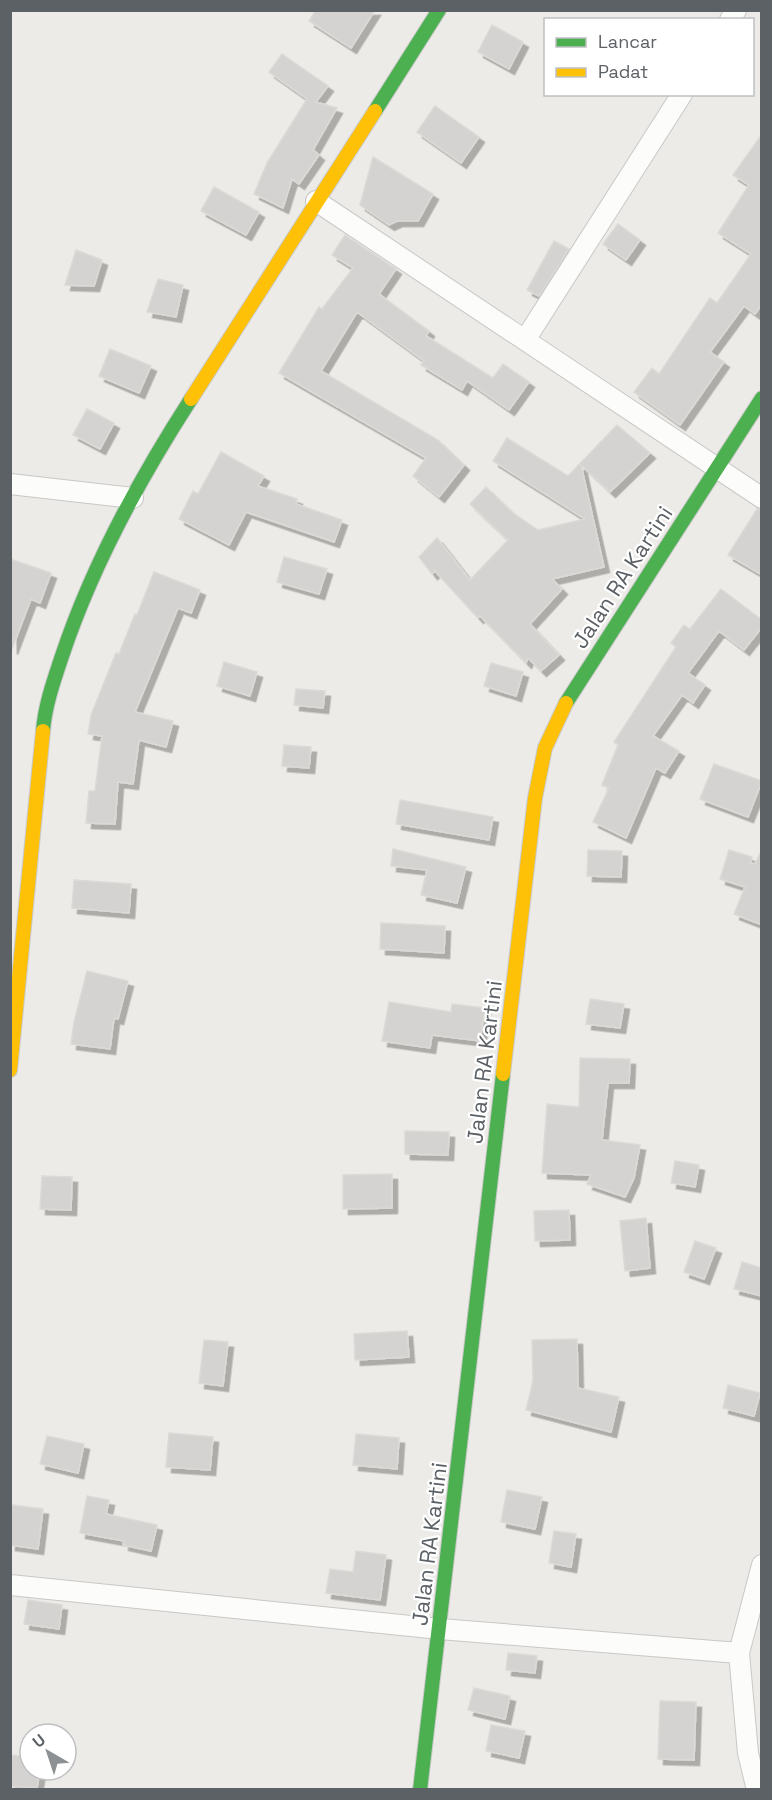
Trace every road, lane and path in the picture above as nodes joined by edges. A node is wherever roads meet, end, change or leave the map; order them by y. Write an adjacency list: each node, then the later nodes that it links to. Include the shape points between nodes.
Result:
1 (439, 10): 3 (main road)
2 (681, 96): 4 (street)
3 (316, 201): 4 (street); 8 (main road, via 172,428)
4 (525, 340): 6 (street)
5 (762, 398): 6 (main road, Jalan RA Kartini)
6 (717, 468): 9 (street); 13 (main road, Jalan RA Kartini, via 563,707 545,748 535,798)
7 (10, 484): 8 (street)
8 (133, 498): 10 (main road, via 73,620 55,669 44,717)
9 (762, 498)
10 (10, 1070)
11 (762, 1565): 14 (street)
12 (10, 1585): 13 (street)
13 (440, 1629): 14 (street); 15 (main road, Jalan RA Kartini)
14 (739, 1653): 16 (street, via 748,1753)
15 (420, 1790)
16 (757, 1790)

